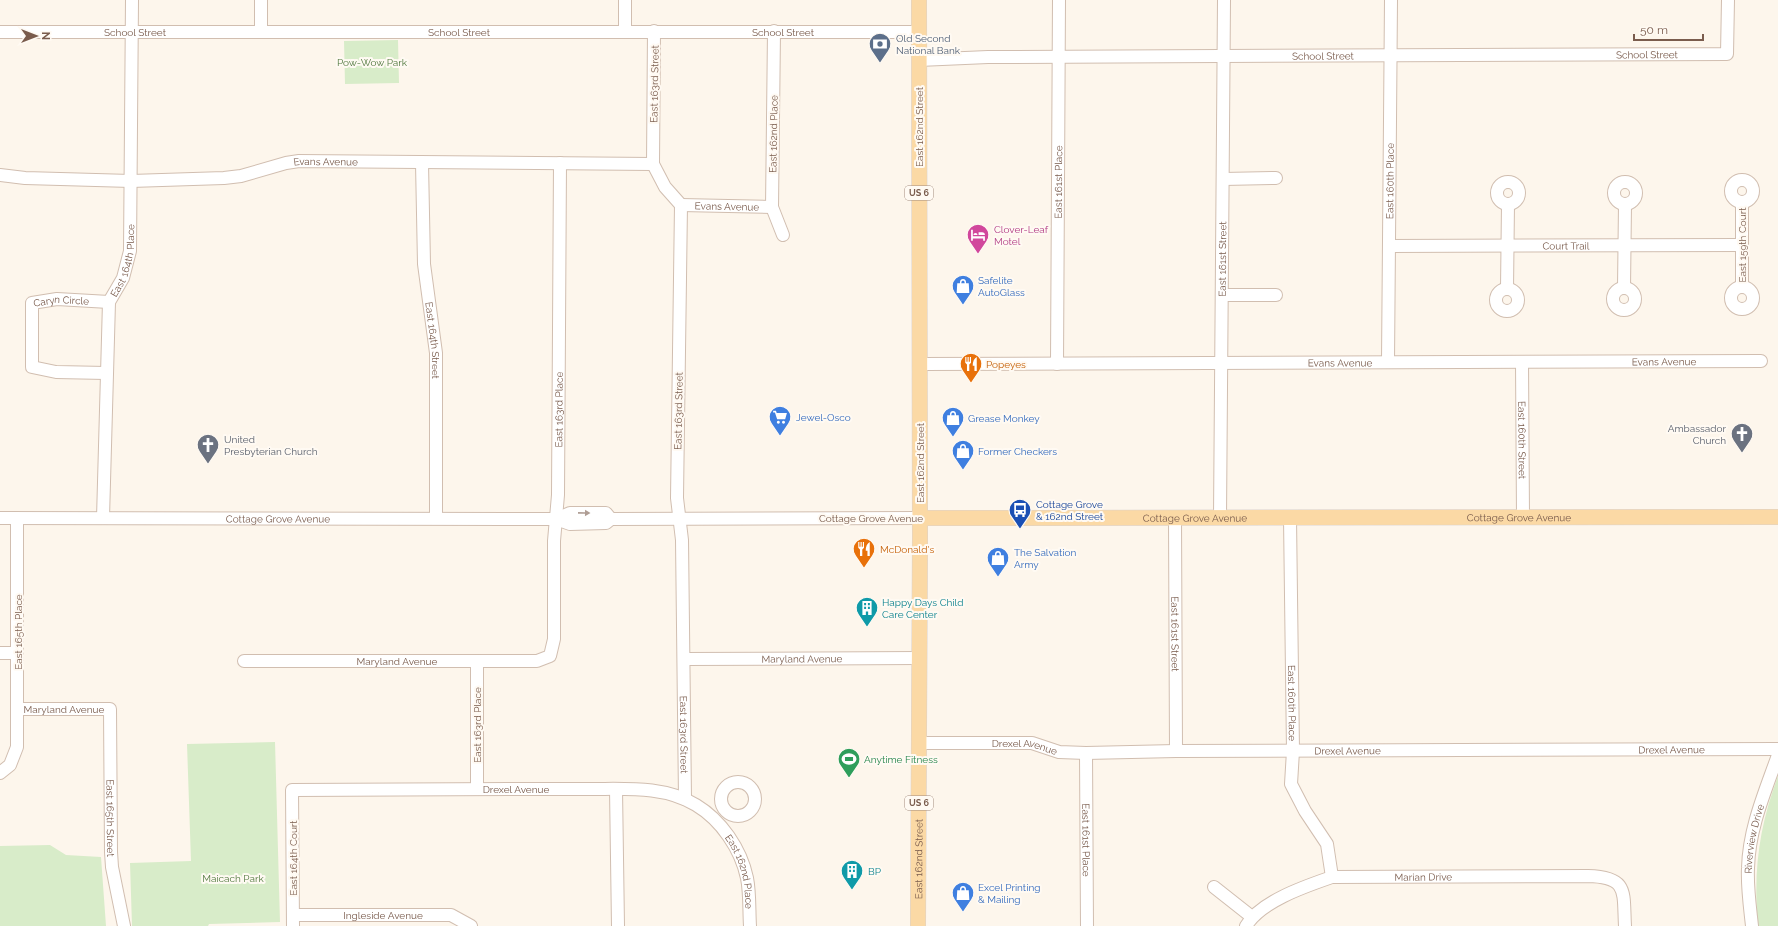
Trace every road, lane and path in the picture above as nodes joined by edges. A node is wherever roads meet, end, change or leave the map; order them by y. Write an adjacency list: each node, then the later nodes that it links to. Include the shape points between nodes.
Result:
1 (132, 0): 14 (street, East 164th Place)
2 (261, 0): 9 (street)
3 (625, 0): 10 (street)
4 (919, 0): 15 (main road, East 162nd Street / US 6)
5 (1059, 0): 18 (street, East 161st Place)
6 (1224, 0): 17 (street, East 161st Street)
7 (1391, 0): 16 (street, East 160th Place)
8 (1728, 0): 16 (street, School Street, via 1727,54)
9 (261, 31): 10 (street, School Street); 14 (street, School Street)
10 (625, 31): 11 (street, School Street)
11 (654, 31): 12 (street, School Street); 22 (street, East 163rd Street)
12 (774, 31): 15 (street, School Street); 31 (street, East 162nd Place)
13 (0, 32): 14 (street, School Street)
14 (132, 32): 26 (street, East 164th Place)
15 (919, 32): 19 (main road, East 162nd Street / US 6)
16 (1390, 55): 17 (street, School Street); 35 (street, East 160th Place)
17 (1224, 56): 18 (street, School Street); 25 (street, East 161st Street)
18 (1058, 57): 19 (street, School Street); 48 (street, East 161st Place)
19 (919, 60): 47 (main road, East 162nd Street / US 6)
20 (560, 162): 21 (street, Evans Avenue); 22 (street, Evans Avenue); 60 (street, East 163rd Place)
21 (422, 163): 26 (street, Evans Avenue, via 299,161 241,176); 55 (street, East 164th Street, via 424,264 436,353)
22 (653, 164): 30 (street, East 163rd Street, via 665,187)
23 (0, 175): 26 (street, Evans Avenue)
24 (1276, 178): 25 (street)
25 (1223, 179): 40 (street, East 161st Street)
26 (131, 181): 42 (street, East 164th Place, via 130,251 122,278)
27 (1742, 202): 34 (street, East 159th Court)
28 (1508, 204): 36 (street)
29 (1625, 204): 33 (street)
30 (681, 205): 31 (street, Evans Avenue); 61 (street, East 163rd Street, via 677,498)
31 (772, 207): 32 (street, East 162nd Place)
32 (783, 235)
33 (1624, 245): 34 (street, Court Trail); 36 (street, Court Trail); 38 (street)
34 (1742, 245): 37 (street, East 159th Court)
35 (1389, 246): 36 (street, Court Trail); 44 (street, East 160th Place)
36 (1507, 246): 39 (street)
37 (1742, 287)
38 (1624, 288)
39 (1507, 289)
40 (1222, 295): 41 (street); 46 (street, East 161st Street)
41 (1276, 295)
42 (109, 302): 49 (street, East 164th Place); 49 (street, Caryn Circle, via 57,298 32,303 32,367 56,372)
43 (1761, 361): 45 (street, Evans Avenue)
44 (1388, 362): 45 (street, Evans Avenue); 46 (street, Evans Avenue)
45 (1522, 362): 50 (street, East 160th Street)
46 (1221, 363): 48 (street, Evans Avenue); 58 (street, East 161st Street)
47 (920, 364): 48 (street, Evans Avenue); 56 (main road, East 162nd Street / US 6)
48 (1057, 364)
49 (106, 373): 54 (street, East 164th Place)
50 (1523, 517): 51 (main road, Cottage Grove Avenue); 59 (main road, Cottage Grove Avenue)
51 (1778, 517)
52 (0, 518): 53 (street, Cottage Grove Avenue)
53 (17, 518): 54 (street, Cottage Grove Avenue); 63 (street, East 165th Place)
54 (103, 518): 55 (street, Cottage Grove Avenue)
55 (436, 518): 60 (street, Cottage Grove Avenue)
56 (920, 518): 57 (main road, Cottage Grove Avenue); 61 (street, Cottage Grove Avenue); 65 (main road, East 162nd Street / US 6)
57 (1175, 518): 58 (main road, Cottage Grove Avenue); 73 (street, East 161st Street)
58 (1220, 518): 59 (main road, Cottage Grove Avenue)
59 (1290, 518): 74 (street, East 160th Place)
60 (556, 519): 61 (street, Cottage Grove Avenue, one-way to 61, via 570,524 606,523 611,519); 64 (street, East 163rd Place, via 554,639)
61 (680, 519): 66 (street, East 163rd Street)
62 (0, 653): 63 (street)
63 (17, 653): 70 (street, East 165th Place)
64 (550, 656): 68 (street, Maryland Avenue, via 537,661)
65 (920, 658): 66 (street, Maryland Avenue); 71 (main road, East 162nd Street / US 6)
66 (684, 659): 81 (street, East 163rd Street)
67 (244, 661): 68 (street, Maryland Avenue)
68 (477, 661): 78 (street, East 163rd Place)
69 (110, 708): 70 (street, Maryland Avenue); 88 (street, East 165th Street, via 111,852)
70 (18, 709): 77 (street, East 165th Place, via 17,747 10,765)
71 (919, 743): 75 (street, Drexel Avenue, via 1032,743 1059,752); 92 (main road, East 162nd Street / US 6)
72 (1778, 749): 74 (street, Drexel Avenue)
73 (1176, 751): 74 (street, Drexel Avenue); 75 (street, Drexel Avenue)
74 (1293, 751): 84 (street, East 160th Place, via 1291,784 1327,844)
75 (1086, 753): 93 (street, East 161st Place)
76 (1778, 755): 95 (street, Riverview Drive, via 1760,803 1751,843 1748,868)
77 (0, 773)
78 (477, 789): 79 (street, Drexel Avenue); 80 (street, Drexel Avenue)
79 (616, 789): 81 (street, Drexel Avenue, via 652,790); 90 (street)
80 (292, 790): 86 (street, East 164th Court)
81 (685, 799): 83 (street, Drexel Avenue)
82 (725, 811): 83 (street)
83 (716, 821): 91 (street, East 162nd Place, via 734,845 747,877)
84 (1332, 877): 87 (street, Marian Drive, via 1295,890); 94 (street, Marian Drive, via 1588,876 1615,879 1622,890)
85 (1214, 887): 87 (street)
86 (293, 921): 89 (street, Ingleside Avenue, via 439,915 451,916)
87 (1249, 921)
88 (124, 926)
89 (471, 926)
90 (618, 926)
91 (750, 926)
92 (918, 926)
93 (1087, 926)
94 (1626, 926)
95 (1752, 926)

